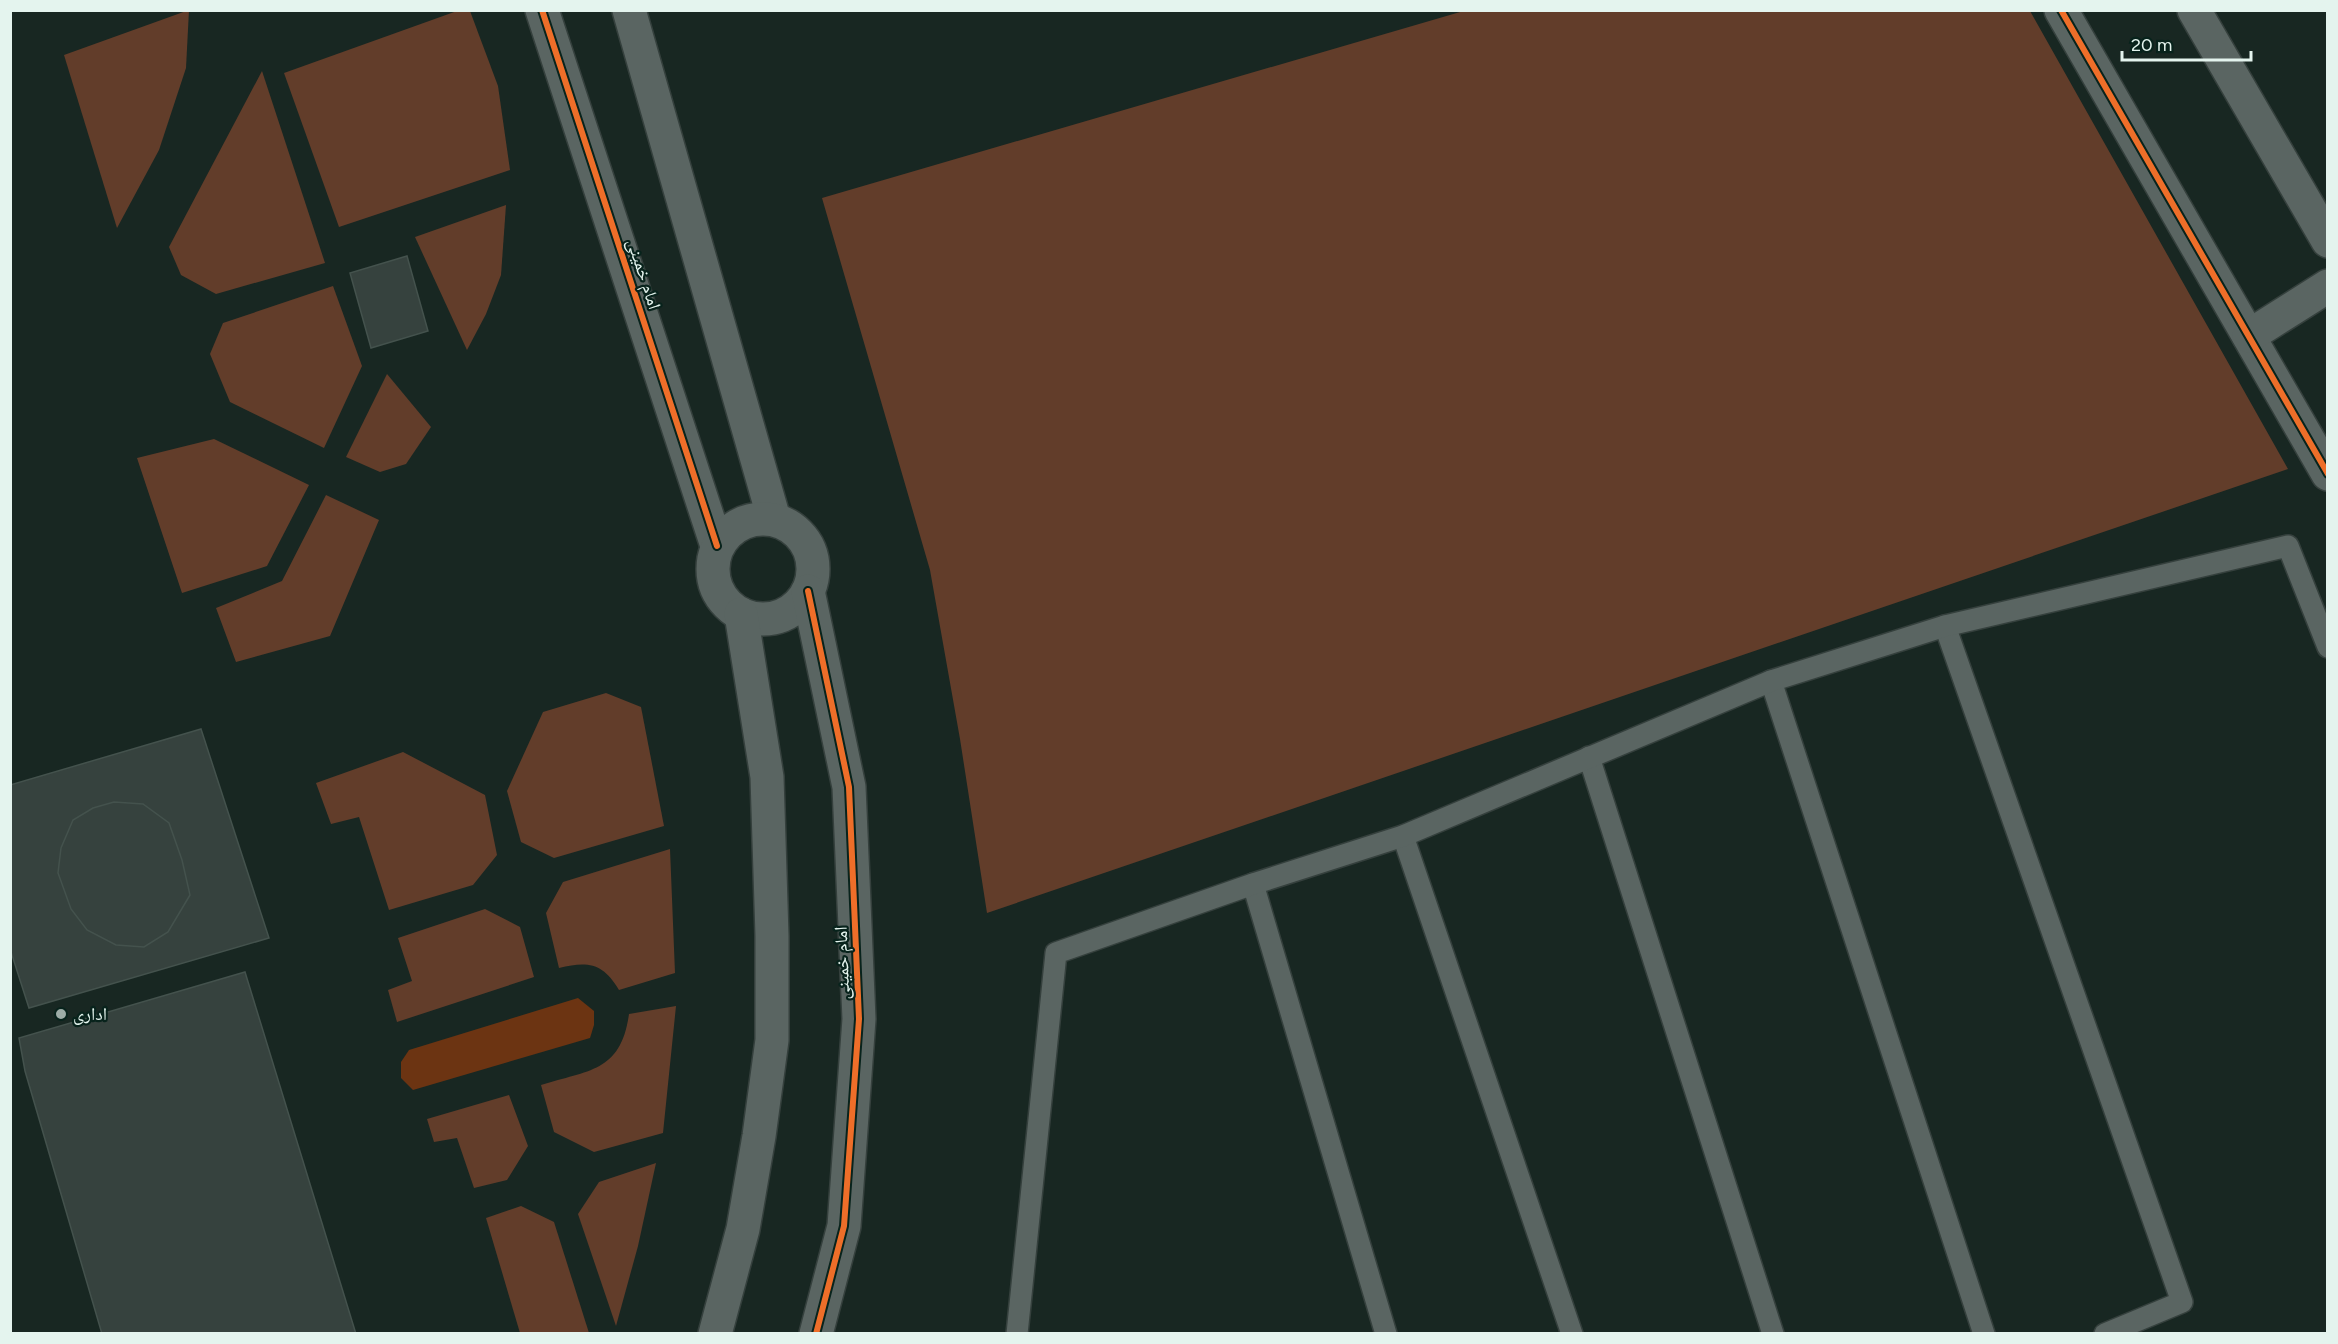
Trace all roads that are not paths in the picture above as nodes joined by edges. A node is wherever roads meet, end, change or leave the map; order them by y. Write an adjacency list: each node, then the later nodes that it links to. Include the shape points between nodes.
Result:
1 (542, 10): 10 (street, امام خمینی)
2 (629, 10): 9 (street)
3 (2061, 10): 7 (street)
4 (2194, 10): 5 (street)
5 (2328, 241)
6 (2328, 286): 7 (street)
7 (2249, 336): 8 (street)
8 (2328, 474)
9 (774, 519): 10 (street, via 757,518 741,523); 11 (street, via 800,534 808,547 813,576)
10 (717, 546): 12 (street, via 712,565 715,585 721,597)
11 (808, 591): 12 (street, via 787,613 757,619); 21 (street, امام خمینی, via 849,787 859,1019 844,1226)
12 (741, 614): 20 (street, via 767,777 772,1040 743,1229)
13 (1945, 626): 14 (lane, via 2288,546); 15 (lane); 26 (lane, via 2182,1302)
14 (2328, 647)
15 (1771, 681): 16 (lane); 25 (lane)
16 (1589, 757): 17 (lane); 24 (lane)
17 (1403, 836): 18 (lane); 23 (lane)
18 (1253, 884): 19 (lane, via 1056,953); 22 (lane)
19 (1018, 1333)
20 (715, 1334)
21 (816, 1334)
22 (1386, 1334)
23 (1572, 1334)
24 (1773, 1334)
25 (1984, 1334)
26 (2105, 1334)

